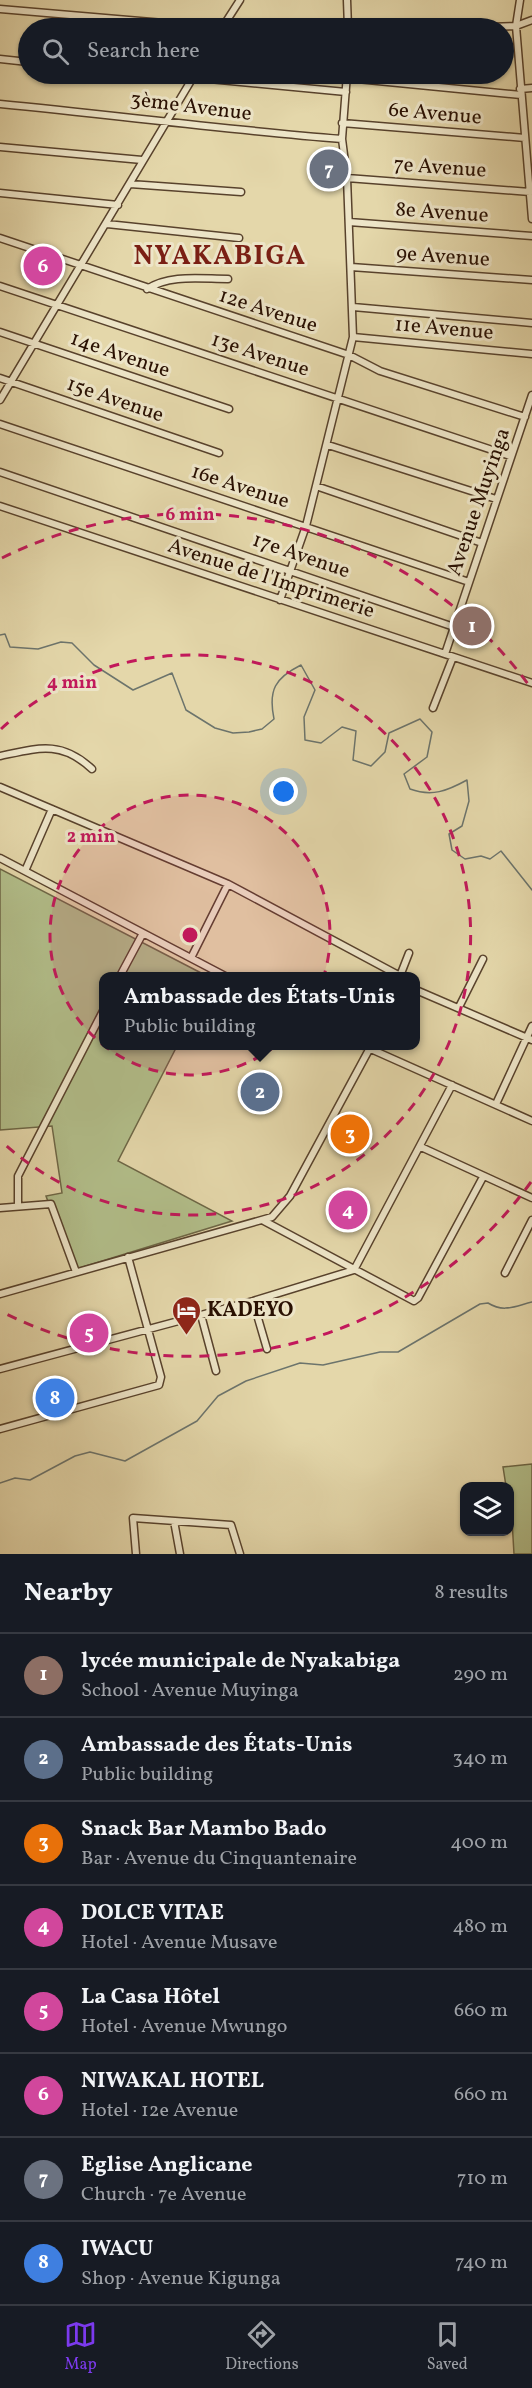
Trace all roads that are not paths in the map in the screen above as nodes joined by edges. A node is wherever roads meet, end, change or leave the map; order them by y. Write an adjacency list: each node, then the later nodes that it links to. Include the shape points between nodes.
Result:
1 (240, 0): 6 (street)
2 (347, 0): 7 (street)
3 (520, 0): 9 (street)
4 (0, 9): 5 (street)
5 (105, 18)
6 (228, 18)
7 (348, 18)
8 (532, 20): 9 (street)
9 (516, 26): 18 (street)
10 (0, 59): 11 (street)
11 (18, 61)
12 (189, 84): 20 (street)
13 (274, 84): 17 (street)
14 (346, 84): 17 (street)
15 (434, 84): 18 (street)
16 (532, 88): 18 (street)
17 (346, 92): 21 (street)
18 (520, 92): 22 (street)
19 (0, 104): 20 (street, 3ème Avenue)
20 (167, 120): 23 (street, 3ème Avenue, via 215,129); 25 (street)
21 (342, 123): 22 (street, 6e Avenue); 23 (street)
22 (525, 138): 29 (street)
23 (342, 139): 26 (street)
24 (0, 147): 25 (street)
25 (142, 160): 27 (street)
26 (347, 178): 29 (street, 7e Avenue); 33 (street)
27 (130, 184): 28 (street); 31 (street)
28 (241, 192)
29 (530, 192): 32 (street)
30 (0, 193): 31 (street)
31 (118, 205): 34 (street)
32 (532, 219)
33 (349, 222): 35 (street, 8e Avenue); 39 (street)
34 (107, 224): 37 (street); 38 (street)
35 (532, 236)
36 (0, 238): 38 (street, 12e Avenue)
37 (239, 238)
38 (82, 263): 43 (street, 12e Avenue); 44 (street)
39 (351, 267): 41 (street, 9e Avenue); 45 (street)
40 (228, 279): 43 (street, via 171,279)
41 (532, 280)
42 (0, 286): 44 (street, 13e Avenue)
43 (147, 289): 51 (street, 12e Avenue)
44 (56, 305): 49 (street); 55 (street, 13e Avenue)
45 (353, 307): 46 (street); 48 (street)
46 (532, 323)
47 (0, 332): 49 (street, 14e Avenue)
48 (352, 337): 50 (street, 11e Avenue); 51 (street)
49 (33, 343): 53 (street); 57 (street, 14e Avenue)
50 (532, 354)
51 (349, 355): 55 (street); 58 (street, 12e Avenue, via 380,371)
52 (0, 378): 53 (street, 15e Avenue)
53 (10, 382): 56 (street); 61 (street, 15e Avenue)
54 (532, 394): 58 (street, Avenue Muyinga)
55 (339, 398): 60 (street); 62 (street, 13e Avenue)
56 (0, 400)
57 (229, 409)
58 (525, 417): 62 (street, Avenue Muyinga)
59 (0, 424): 67 (street, 16e Avenue)
60 (328, 445): 64 (street); 65 (street)
61 (219, 453)
62 (510, 456): 65 (street, Avenue Muyinga)
63 (0, 472): 69 (street, 17e Avenue)
64 (316, 486): 67 (street); 68 (street)
65 (496, 499): 68 (street, Avenue Muyinga)
66 (0, 506): 71 (street, Avenue de l'Imprimerie)
67 (306, 526): 69 (street); 70 (street, 16e Avenue)
68 (482, 543): 70 (street, Avenue Muyinga)
69 (291, 570): 71 (street); 72 (street, 17e Avenue)
70 (469, 582): 72 (street, Avenue Muyinga)
71 (280, 600): 73 (street, Avenue de l'Imprimerie)
72 (454, 627): 73 (street, Avenue Muyinga)
73 (449, 656): 74 (street, Avenue de l'Imprimerie); 75 (street, Avenue Muyinga)
74 (532, 683)
75 (433, 708)
76 (0, 756): 77 (street, via 50,747 80,758)
77 (92, 770)
78 (0, 787): 79 (street)
79 (52, 809): 81 (street); 82 (street)
80 (0, 858): 81 (street)
81 (25, 871): 83 (street)
82 (228, 884): 85 (street); 89 (street)
83 (143, 933): 85 (street); 87 (street)
84 (409, 953): 90 (street)
85 (191, 958): 88 (street)
86 (483, 959): 92 (street)
87 (122, 972)
88 (217, 972)
89 (393, 972)
90 (402, 972)
91 (420, 992): 92 (street)
92 (459, 1007): 95 (street)
93 (99, 1019): 104 (street, via 18,1178)
94 (532, 1026): 95 (street)
95 (530, 1039): 99 (street)
96 (366, 1050): 107 (street, via 290,1196)
97 (377, 1050): 98 (street)
98 (452, 1085): 99 (street); 101 (street)
99 (496, 1104): 100 (street)
100 (532, 1121)
101 (421, 1147): 102 (street); 109 (street)
102 (483, 1177): 103 (street); 109 (street, via 414,1301)
103 (532, 1198)
104 (18, 1206): 105 (street); 110 (street, via 48,1202 52,1205)
105 (0, 1208)
106 (532, 1220): 111 (street)
107 (264, 1221): 108 (street); 109 (street)
108 (128, 1257): 110 (street); 115 (street)
109 (354, 1270): 113 (street)
110 (76, 1272): 112 (street)
111 (505, 1273)
112 (0, 1294)
113 (253, 1301): 114 (street); 116 (street)
114 (201, 1315): 115 (street); 118 (street)
115 (147, 1329): 117 (street); 119 (street, via 160,1382 156,1386)
116 (267, 1349)
117 (0, 1369)
118 (216, 1371)
119 (0, 1429)
120 (174, 1521): 121 (street, via 131,1519); 122 (street); 123 (street, via 231,1525)
121 (136, 1554)
122 (180, 1554)
123 (240, 1554)

